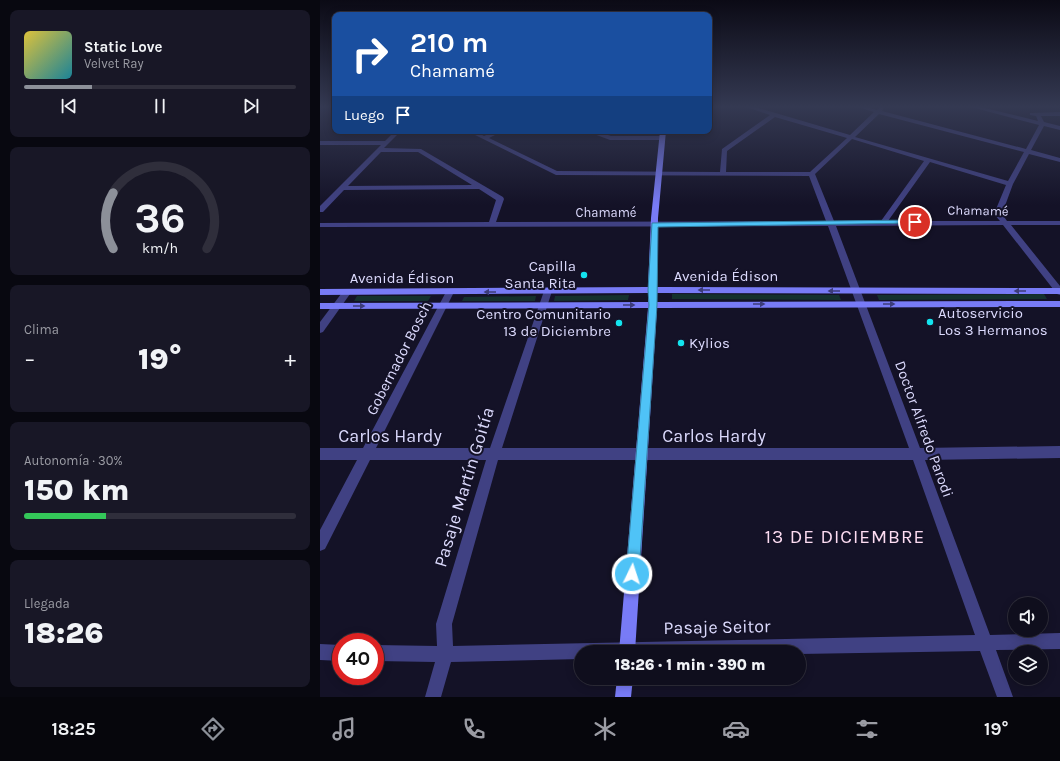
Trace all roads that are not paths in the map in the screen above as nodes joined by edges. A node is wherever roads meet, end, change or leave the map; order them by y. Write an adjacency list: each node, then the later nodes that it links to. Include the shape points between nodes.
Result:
1 (389, 140): 10 (street)
2 (487, 140): 15 (street, via 556,173)
3 (662, 140): 15 (main road)
4 (739, 140): 16 (street, via 724,150)
5 (847, 140): 17 (street)
6 (859, 140): 13 (street)
7 (983, 140): 12 (street)
8 (1033, 140): 12 (street)
9 (320, 143): 10 (street)
10 (386, 143): 11 (street)
11 (379, 150): 19 (street, via 419,150); 20 (street)
12 (1027, 151): 14 (street); 18 (street)
13 (928, 160): 18 (street); 22 (street)
14 (1060, 160)
15 (659, 172): 16 (street); 28 (main road)
16 (723, 172): 17 (street)
17 (812, 174): 23 (street, Doctor Alfredo Parodi)
18 (1010, 184): 24 (street, via 998,214)
19 (482, 187): 20 (street); 26 (street, via 500,198)
20 (341, 188): 21 (street)
21 (320, 210)
22 (884, 222): 23 (street, Chamamé); 24 (street, Chamamé)
23 (832, 223): 28 (street, Chamamé); 30 (street, Doctor Alfredo Parodi)
24 (1006, 223): 25 (street, Chamamé); 31 (street)
25 (1060, 223)
26 (492, 224): 27 (street, Chamamé); 28 (street, Chamamé)
27 (320, 225)
28 (655, 225): 29 (main road)
29 (652, 290): 30 (main road, Avenida Édison, one-way to 29); 35 (main road, Avenida Édison); 38 (main road)
30 (857, 291): 31 (main road, Avenida Édison, one-way to 30); 36 (street, Doctor Alfredo Parodi)
31 (1060, 291)
32 (320, 292): 33 (main road, Avenida Édison)
33 (347, 292): 34 (main road, Avenida Édison); 40 (street)
34 (450, 292): 35 (main road, Avenida Édison, one-way to 34); 42 (street, Gobernador Bosch)
35 (548, 292): 41 (street, Pasaje Martín Goitía)
36 (862, 304): 37 (main road, Avenida Édison, one-way to 37); 38 (main road, Avenida Édison, one-way to 36); 49 (street, Doctor Alfredo Parodi)
37 (1060, 304)
38 (653, 305): 41 (main road, Avenida Édison, one-way to 38); 48 (main road)
39 (320, 306): 40 (main road, Avenida Édison)
40 (337, 306): 42 (main road, Avenida Édison, one-way to 42); 43 (street)
41 (544, 306): 42 (main road, Avenida Édison); 45 (street, Pasaje Martín Goitía)
42 (443, 307): 47 (street, Gobernador Bosch)
43 (320, 329)
44 (1060, 452): 49 (street, Carlos Hardy)
45 (494, 453): 47 (street, Carlos Hardy); 48 (street, Carlos Hardy); 59 (street, Pasaje Martín Goitía, via 444,624)
46 (320, 454): 47 (street, Carlos Hardy)
47 (366, 454): 50 (street, Gobernador Bosch)
48 (642, 454): 49 (street, Carlos Hardy); 53 (main road)
49 (916, 454): 52 (street, Doctor Alfredo Parodi)
50 (320, 544)
51 (1060, 640): 52 (street, Pasaje Seitor)
52 (984, 641): 54 (street, Pasaje Seitor); 63 (street, Doctor Alfredo Parodi)
53 (627, 645)
54 (806, 646)
55 (320, 652): 56 (street)
56 (332, 652)
57 (574, 652): 59 (street, Pasaje Seitor)
58 (384, 653): 59 (street, Pasaje Seitor)
59 (445, 654): 61 (street, Pasaje Martín Goitía)
60 (624, 685): 62 (main road)
61 (433, 697)
62 (623, 697)
63 (1005, 697)

